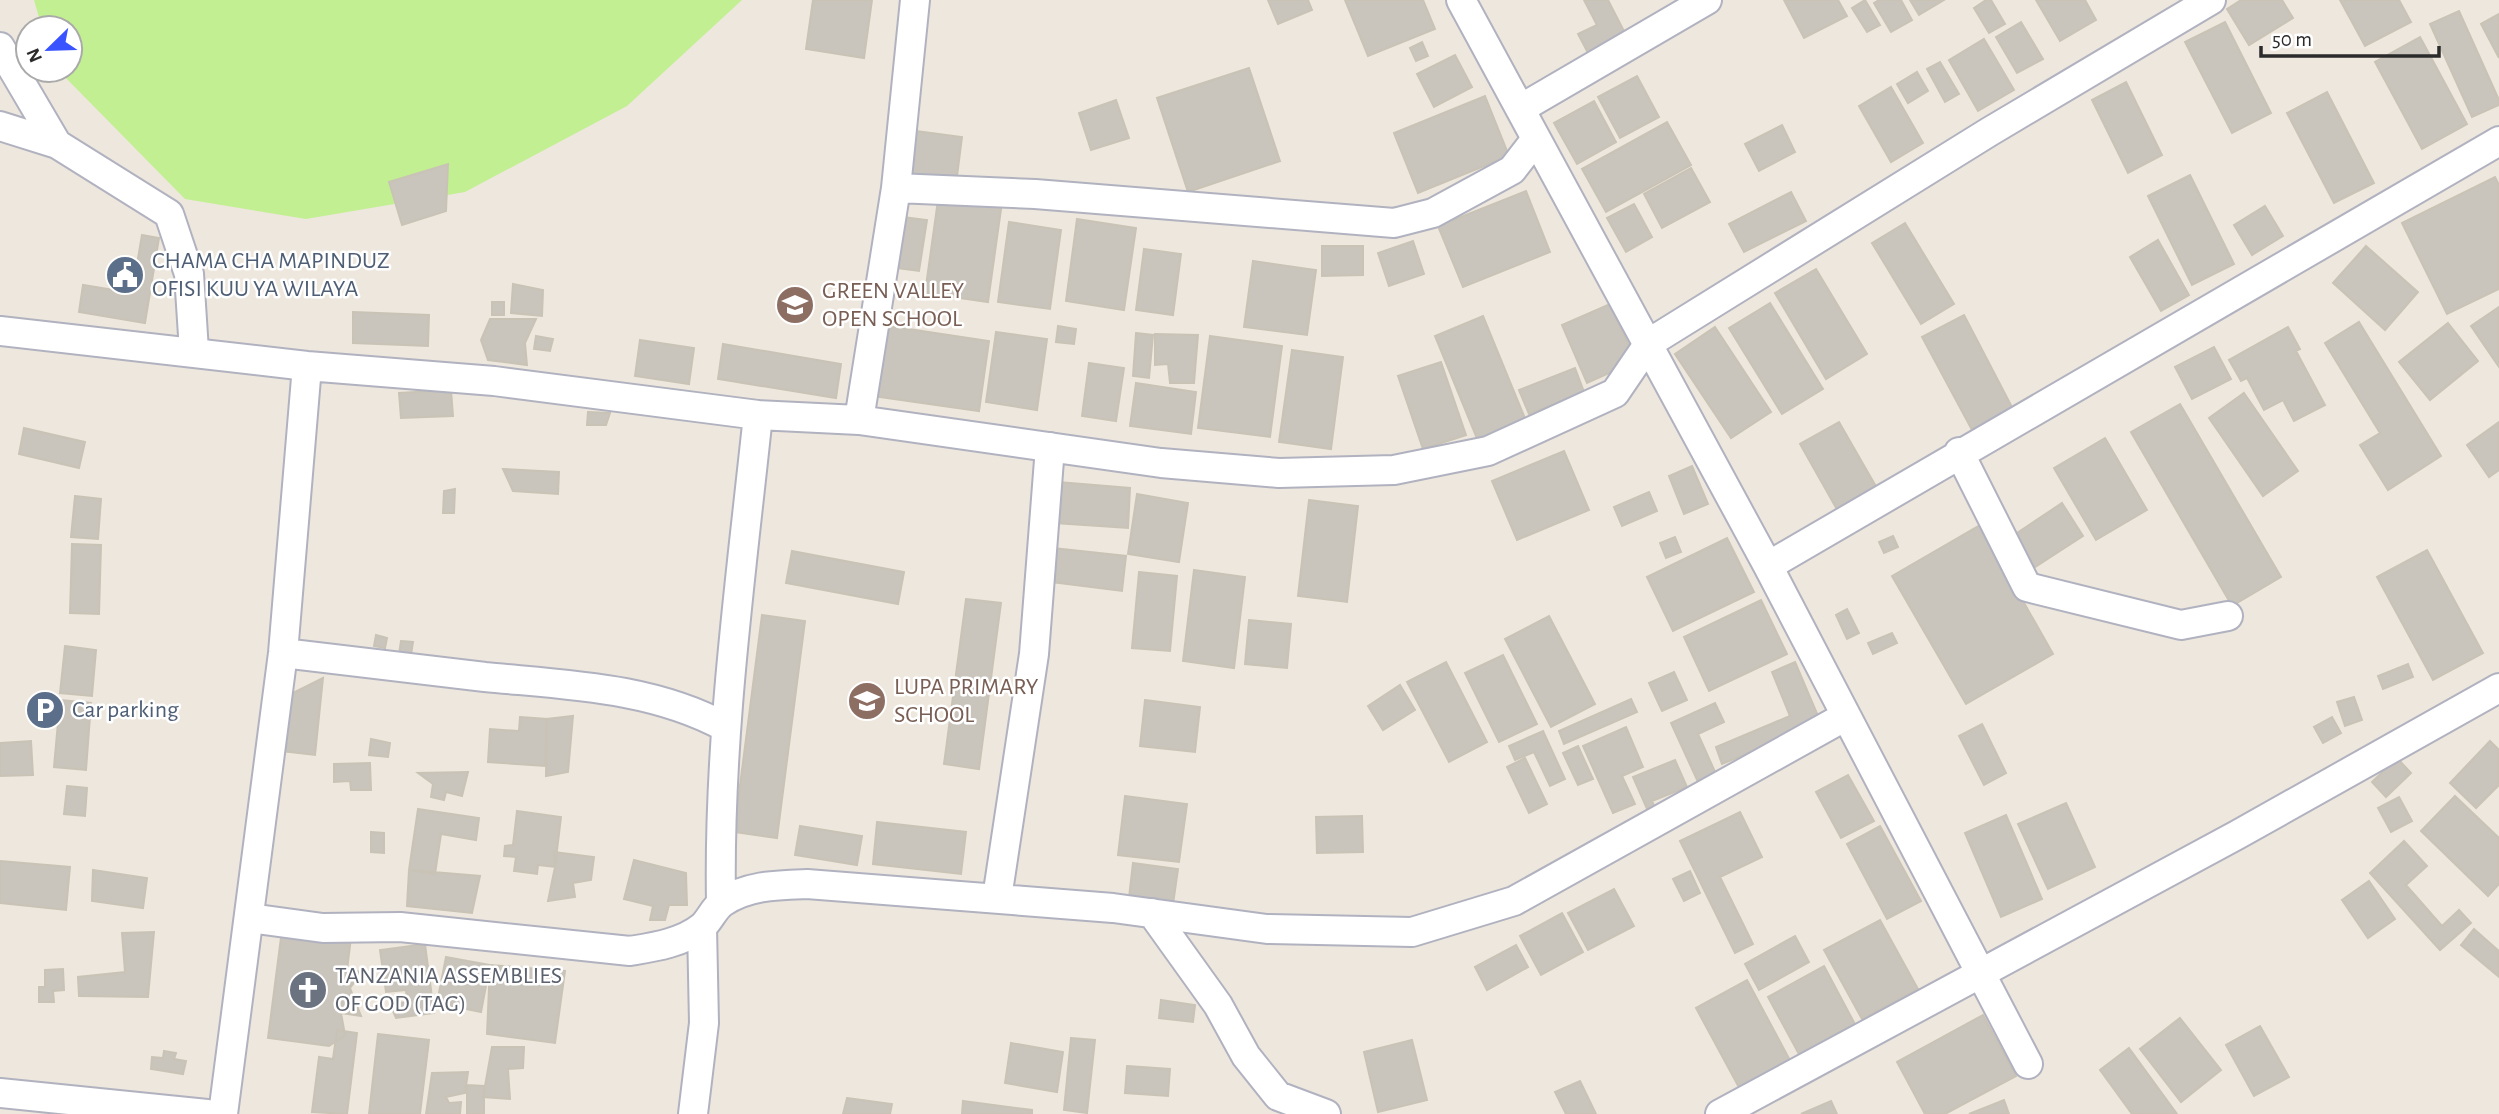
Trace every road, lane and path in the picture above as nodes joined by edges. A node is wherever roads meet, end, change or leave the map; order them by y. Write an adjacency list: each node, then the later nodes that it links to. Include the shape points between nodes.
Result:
1 (915, 0): 11 (street)
2 (1461, 0): 6 (street)
3 (1707, 0): 6 (street)
4 (2211, 0): 13 (street)
5 (0, 47): 10 (street)
6 (1520, 109): 8 (street)
7 (0, 126): 10 (street)
8 (1536, 139): 11 (street, via 1512,170 1433,213 1394,223 1035,194); 13 (street)
9 (2499, 141): 19 (street)
10 (57, 144): 14 (street, via 169,214 189,274)
11 (895, 188): 17 (street)
12 (0, 331): 14 (street)
13 (1649, 343): 18 (street, via 1615,393 1488,451 1419,466 1279,473); 20 (street)
14 (194, 351): 15 (street)
15 (307, 366): 16 (street, via 494,381); 22 (street)
16 (758, 415): 17 (street); 25 (street)
17 (859, 420): 18 (street)
18 (1050, 447): 26 (street, via 1034,654)
19 (1959, 452): 20 (street); 21 (street, via 2027,587 2181,625)
20 (1768, 566): 24 (street)
21 (2228, 616)
22 (283, 653): 25 (street, via 585,686 670,704); 29 (street)
23 (2499, 688): 31 (street)
24 (1846, 716): 28 (street, via 1514,901 1412,932 1267,929); 31 (street)
25 (725, 727): 27 (street)
26 (997, 898): 27 (street, via 769,885); 28 (street)
27 (721, 903): 30 (street)
28 (1152, 913): 38 (street, via 1218,1005 1246,1056 1278,1096)
29 (249, 918): 30 (street, via 323,928 400,927 630,951 666,945); 36 (street)
30 (702, 927): 37 (street, via 704,1023)
31 (1980, 973): 32 (street); 39 (street)
32 (2028, 1064)
33 (0, 1093): 34 (street)
34 (28, 1105): 35 (street)
35 (207, 1114)
36 (223, 1114)
37 (693, 1114)
38 (1326, 1114)
39 (1720, 1114)

